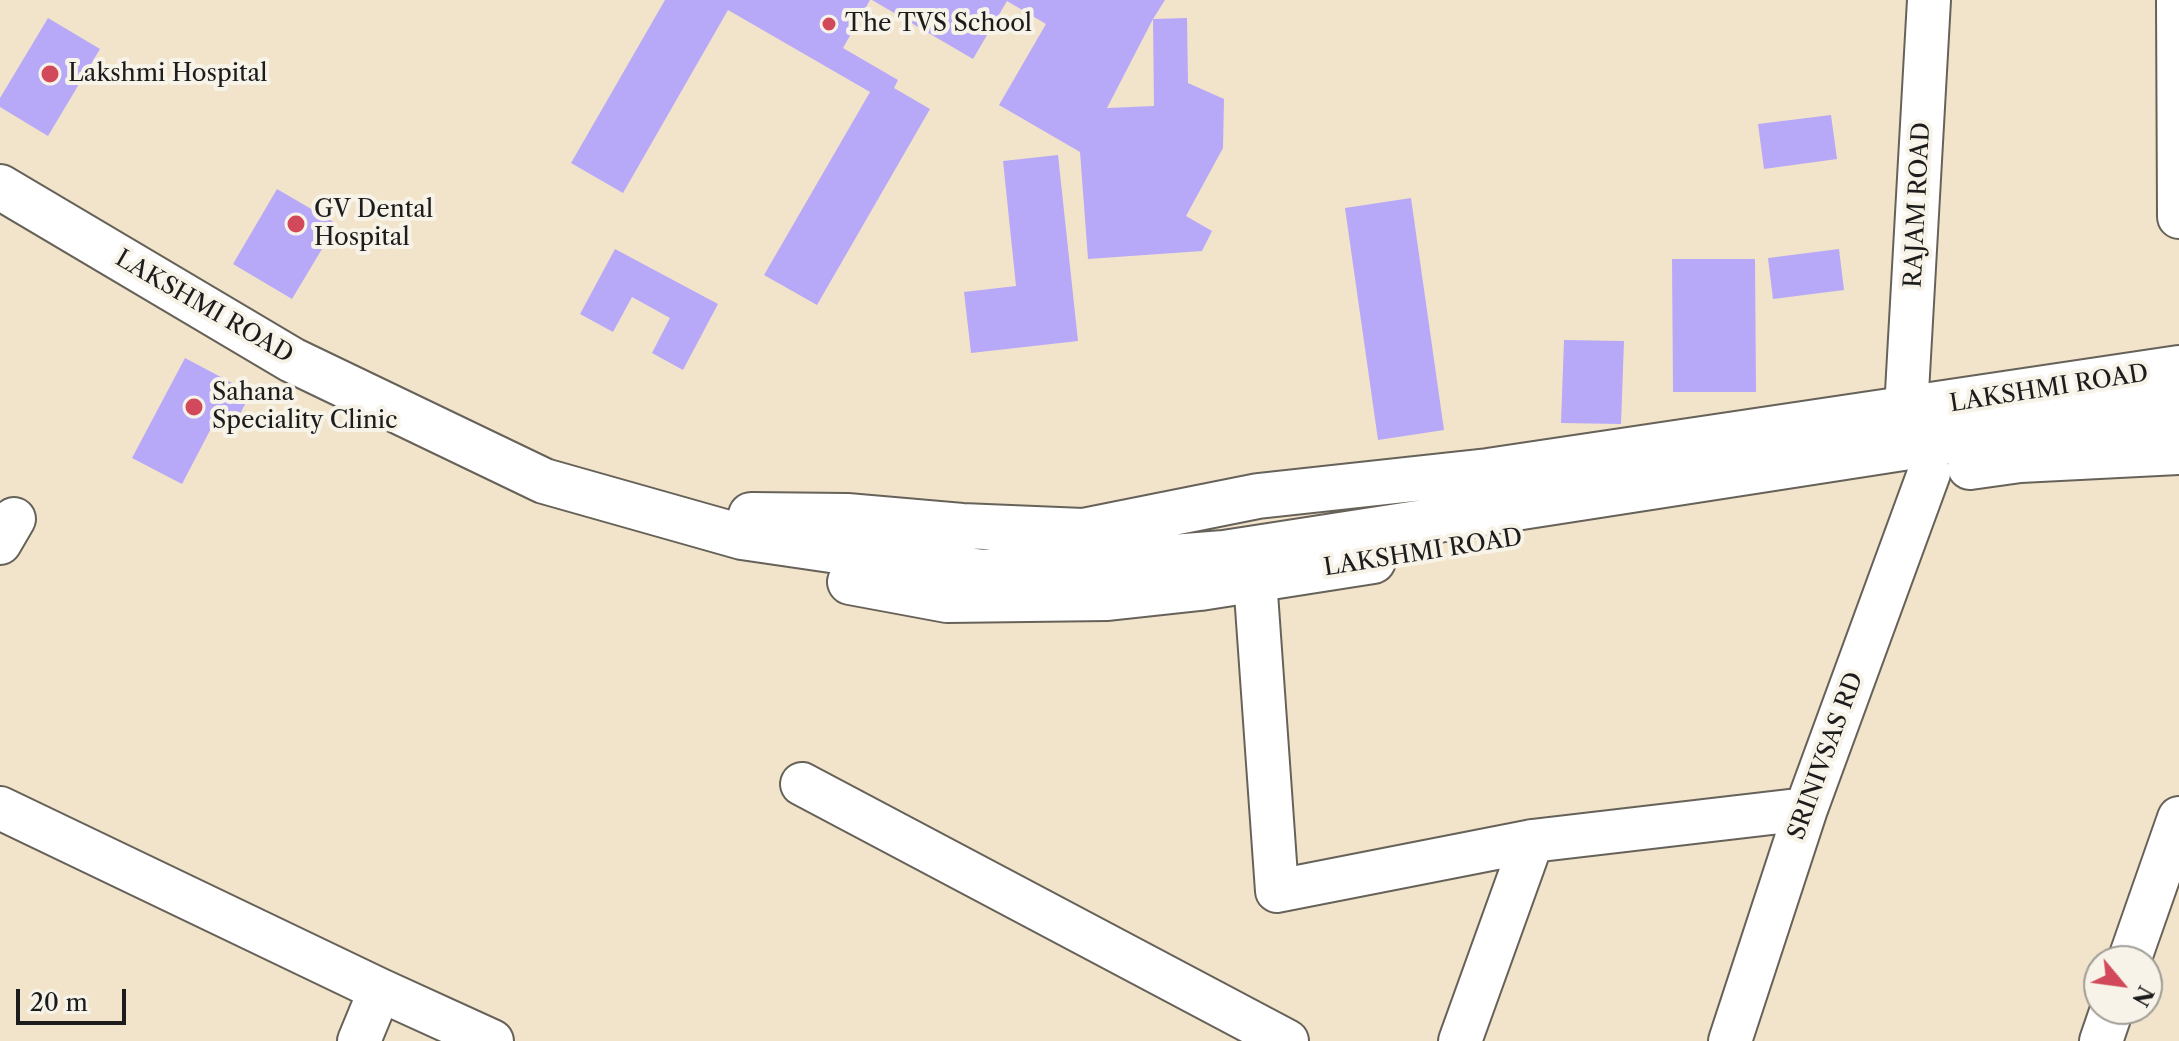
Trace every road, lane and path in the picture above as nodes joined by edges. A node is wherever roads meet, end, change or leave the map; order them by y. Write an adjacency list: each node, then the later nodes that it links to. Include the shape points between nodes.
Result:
1 (1929, 0): 7 (street, RAJAM ROAD)
2 (2178, 0): 4 (street)
3 (0, 187): 10 (street, LAKSHMI ROAD, via 292,360 544,481)
4 (2179, 217)
5 (2179, 368): 7 (street, LAKSHMI ROAD)
6 (2179, 409): 11 (street, via 2032,428)
7 (1906, 410): 10 (street, LAKSHMI ROAD, via 1488,471 1258,496 1083,531 847,516)
8 (2179, 452): 9 (street, LAKSHMI ROAD, via 2020,460)
9 (1929, 473): 11 (street, LAKSHMI ROAD); 14 (street, SRINIVSAS RD)
10 (680, 519): 11 (street, LAKSHMI ROAD, via 742,537 982,572)
11 (1239, 566): 16 (street, via 1277,891)
12 (802, 784): 21 (street)
13 (0, 808): 18 (street)
14 (1806, 809): 16 (street); 23 (street, SRINIVSAS RD)
15 (2179, 818): 17 (street)
16 (1532, 841): 22 (street)
17 (2135, 945)
18 (380, 990): 19 (street); 20 (street)
19 (359, 1041)
20 (492, 1041)
21 (1287, 1041)
22 (1460, 1041)
23 (1730, 1041)

